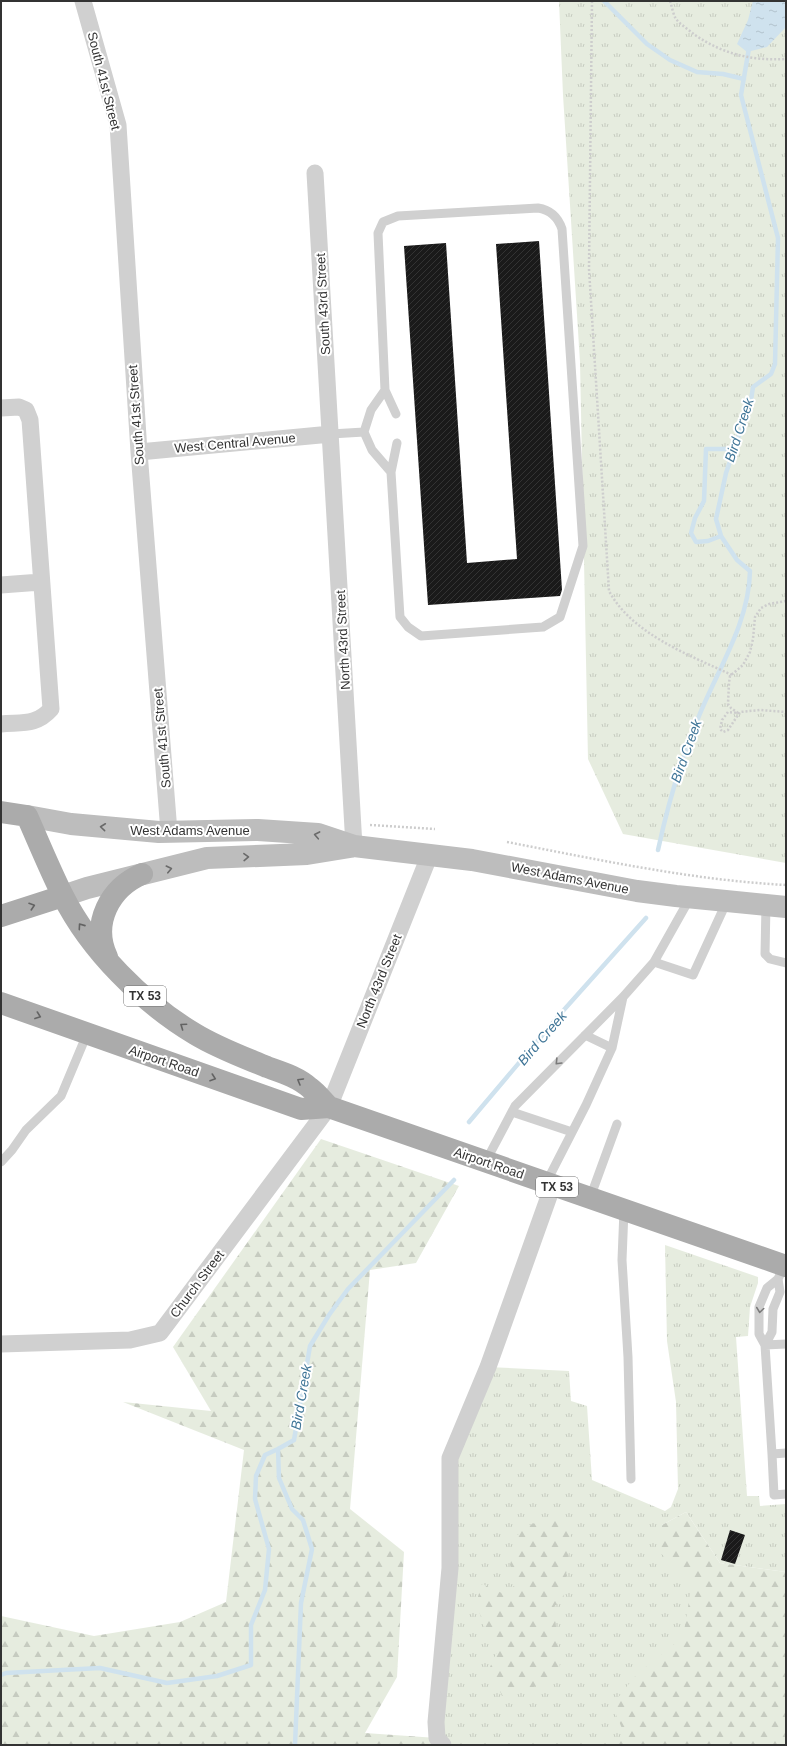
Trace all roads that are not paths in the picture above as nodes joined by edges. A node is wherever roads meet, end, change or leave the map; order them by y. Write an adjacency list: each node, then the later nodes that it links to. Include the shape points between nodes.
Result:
1 (83, 1): 9 (street, South 41st Street, via 118,125)
2 (315, 173): 7 (street, South 43rd Street)
3 (384, 390): 5 (lane); 6 (lane, via 371,410); 10 (lane, via 378,233 383,222 398,216 538,208 546,209 558,218 563,237 583,546 560,617 543,627 421,636 408,627 400,617)
4 (1, 408): 11 (street, via 19,407 26,410 30,420)
5 (396, 414)
6 (364, 432): 7 (lane); 10 (lane, via 372,450)
7 (331, 434): 9 (street, West Central Avenue); 17 (street, North 43rd Street)
8 (397, 443): 10 (lane)
9 (139, 452): 16 (street, South 41st Street)
10 (391, 472)
11 (42, 582): 12 (street); 13 (street, via 51,709 40,720)
12 (1, 585)
13 (1, 724)
14 (1, 812): 15 (main road, West Adams Avenue)
15 (27, 816): 16 (main road, West Adams Avenue, one-way to 15, via 71,824); 20 (main road, Airport Road / TX 53)
16 (169, 832): 17 (main road, West Adams Avenue, one-way to 16, via 318,834 288,831)
17 (354, 846): 18 (main road, West Adams Avenue); 19 (main road, West Adams Avenue, one-way to 17, via 207,858 307,854)
18 (430, 854): 21 (main road, West Adams Avenue); 33 (street, North 43rd Street)
19 (142, 874): 20 (main road, West Adams Avenue); 25 (main road, via 115,893 104,912 102,938)
20 (63, 896): 24 (main road, one-way to 20); 25 (main road, Airport Road / TX 53, one-way to 20, via 78,921)
21 (690, 898): 22 (main road, West Adams Avenue); 26 (lane)
22 (727, 901): 23 (main road, West Adams Avenue); 26 (lane, via 693,975)
23 (776, 906): 27 (lane, via 765,954 770,959)
24 (1, 916)
25 (109, 961): 33 (main road, Airport Road / TX 53, one-way to 25, via 310,1087 291,1076 230,1052 195,1034 145,997)
26 (654, 962): 28 (lane)
27 (786, 963)
28 (623, 997): 31 (lane); 32 (lane)
29 (1, 1004): 30 (main road, Airport Road / TX 53, one-way to 30)
30 (87, 1034): 33 (main road, Airport Road / TX 53, one-way to 33, via 301,1109); 37 (lane, via 61,1096 26,1130)
31 (585, 1034): 32 (lane); 34 (lane, one-way to 34)
32 (612, 1048): 36 (lane)
33 (329, 1107): 38 (main road, Airport Road / TX 53); 43 (street, Church Street, via 160,1333 130,1340)
34 (512, 1112): 36 (lane); 38 (lane)
35 (617, 1124): 40 (lane)
36 (572, 1132): 39 (lane)
37 (1, 1162)
38 (486, 1162): 39 (main road, Airport Road / TX 53)
39 (550, 1184): 40 (main road, Airport Road / TX 53); 50 (street, via 488,1367 450,1458 450,1568 436,1722 437,1738)
40 (590, 1198): 41 (main road, Airport Road / TX 53)
41 (624, 1210): 42 (main road, Airport Road / TX 53); 48 (lane, via 622,1260 628,1357)
42 (783, 1270): 45 (lane, via 780,1292 773,1309 772,1332); 45 (lane, one-way to 45, via 767,1288 759,1308 759,1334)
43 (1, 1344)
44 (786, 1344): 45 (lane)
45 (765, 1345): 47 (lane)
46 (786, 1453): 47 (lane)
47 (772, 1454): 49 (lane, via 774,1495)
48 (631, 1479)
49 (786, 1494)
50 (443, 1745)

